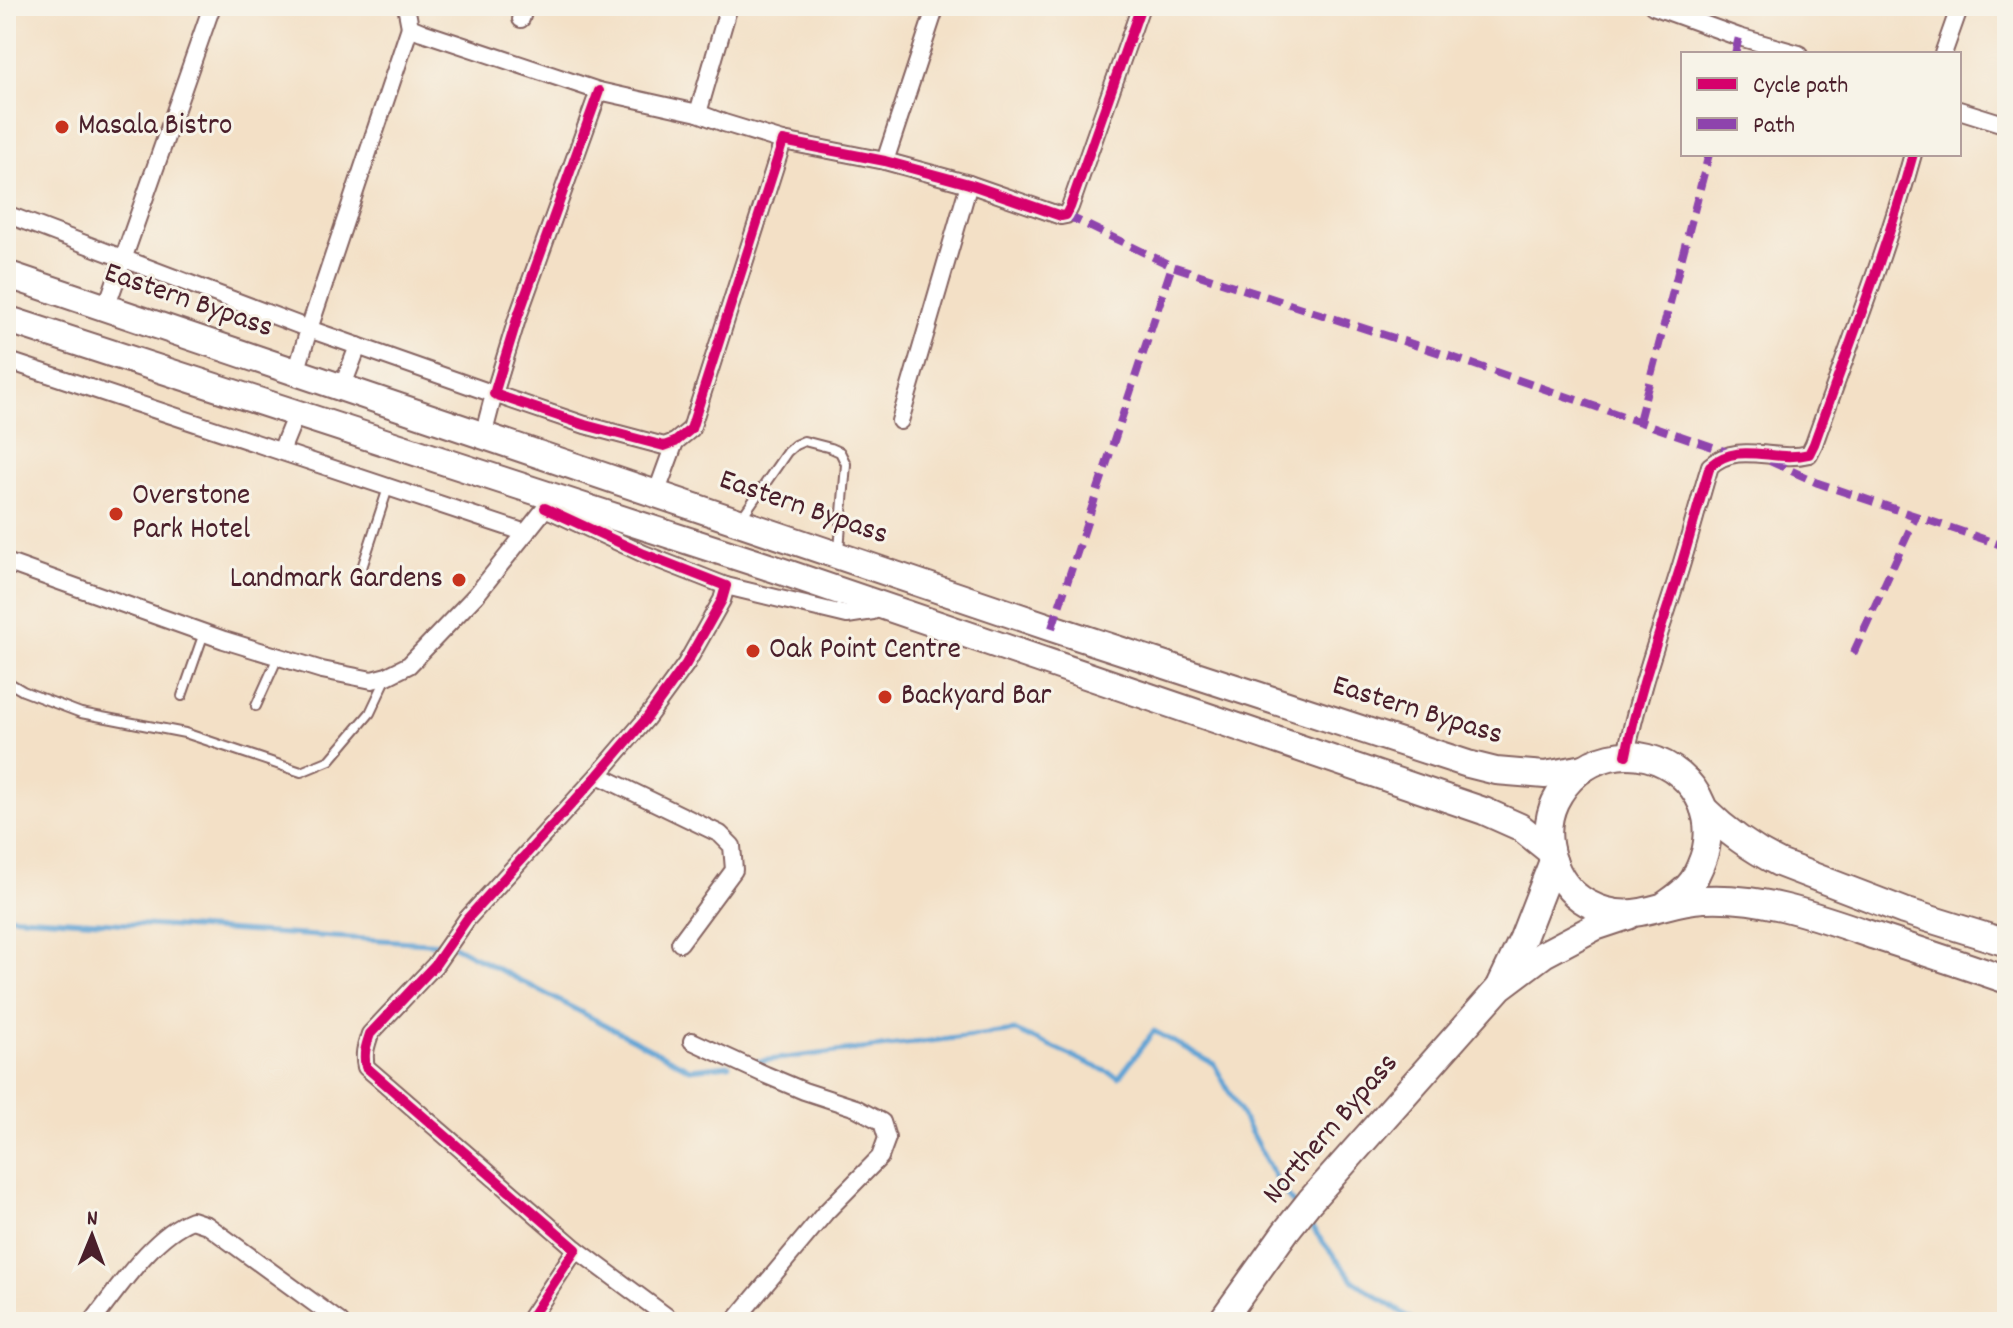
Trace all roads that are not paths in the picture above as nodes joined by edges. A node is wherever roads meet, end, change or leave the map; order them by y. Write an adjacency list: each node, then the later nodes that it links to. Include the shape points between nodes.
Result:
1 (212, 6): 21 (street)
2 (406, 6): 9 (street)
3 (729, 6): 14 (street)
4 (936, 6): 18 (street)
5 (1141, 6): 19 (street, via 1066,215)
6 (1653, 6): 8 (street)
7 (1960, 6): 11 (street)
8 (1690, 12): 10 (street, via 1739,37)
9 (410, 27): 12 (street); 25 (street)
10 (1792, 52)
11 (1944, 52)
12 (599, 91): 14 (street); 30 (street)
13 (1961, 111): 15 (street)
14 (698, 113): 16 (street)
15 (2007, 125)
16 (783, 141): 18 (street); 34 (street, via 691,429)
17 (1912, 156): 52 (street, via 1809,454 1794,458 1730,453 1710,466)
18 (885, 161): 19 (street)
19 (969, 184): 32 (street)
20 (6, 214): 21 (street)
21 (124, 257): 23 (street); 25 (street)
22 (6, 274): 23 (main road, Eastern Bypass)
23 (106, 308): 28 (main road, Eastern Bypass)
24 (6, 319): 31 (main road)
25 (309, 329): 26 (street); 28 (street)
26 (358, 346): 29 (street); 30 (street)
27 (6, 360): 35 (street)
28 (296, 373): 29 (main road, Eastern Bypass)
29 (342, 388): 33 (main road, Eastern Bypass)
30 (494, 394): 33 (street); 34 (street, via 645,443)
31 (296, 414): 35 (street); 38 (main road)
32 (900, 421)
33 (483, 436): 37 (main road, Eastern Bypass)
34 (675, 442): 37 (street)
35 (281, 451): 36 (street)
36 (388, 487): 40 (street); 43 (lane)
37 (656, 494): 39 (main road, Eastern Bypass)
38 (549, 502): 40 (street); 44 (street, via 644,554); 45 (main road)
39 (739, 521): 41 (main road, Eastern Bypass); 41 (lane, via 795,445 804,441 831,448 846,464)
40 (526, 533): 48 (street, via 409,665)
41 (838, 555): 53 (main road, Eastern Bypass, via 1468,764 1545,775)
42 (6, 562): 46 (street)
43 (358, 580)
44 (726, 586): 45 (street, via 847,615); 54 (street, via 686,664)
45 (883, 605): 56 (main road, via 1484,811 1520,827)
46 (204, 632): 47 (street); 50 (lane)
47 (278, 657): 48 (street, via 372,680); 51 (lane)
48 (387, 676): 49 (lane, via 370,713 330,760 301,772 185,733 81,713)
49 (6, 681)
50 (182, 696)
51 (256, 706)
52 (1626, 755): 53 (main road, Eastern Bypass); 55 (main road, Eastern Bypass, via 1670,767 1696,792)
53 (1584, 768): 56 (main road, via 1554,804 1548,827)
54 (598, 775): 59 (street, via 720,834 732,846 734,870); 64 (street, via 370,1034 364,1057 366,1067)
55 (1704, 809): 57 (main road, via 1707,844 1695,878); 60 (main road, Eastern Bypass, via 1723,828 1779,863)
56 (1551, 856): 58 (main road, via 1565,883 1583,901 1606,912); 62 (main road)
57 (1665, 905): 58 (main road); 61 (main road, via 1738,899 1787,907)
58 (1632, 915): 62 (main road, via 1595,927 1544,954)
59 (680, 943)
60 (2007, 943)
61 (2007, 980)
62 (1500, 987): 70 (main road, Northern Bypass, via 1310,1201)
63 (692, 1041): 69 (street, via 778,1081 856,1108 882,1122 887,1138 880,1157 825,1213)
64 (576, 1249): 67 (street); 68 (street)
65 (92, 1322): 66 (street, via 157,1244 192,1220 207,1225)
66 (340, 1322)
67 (528, 1322)
68 (674, 1322)
69 (734, 1322)
70 (1221, 1322)

